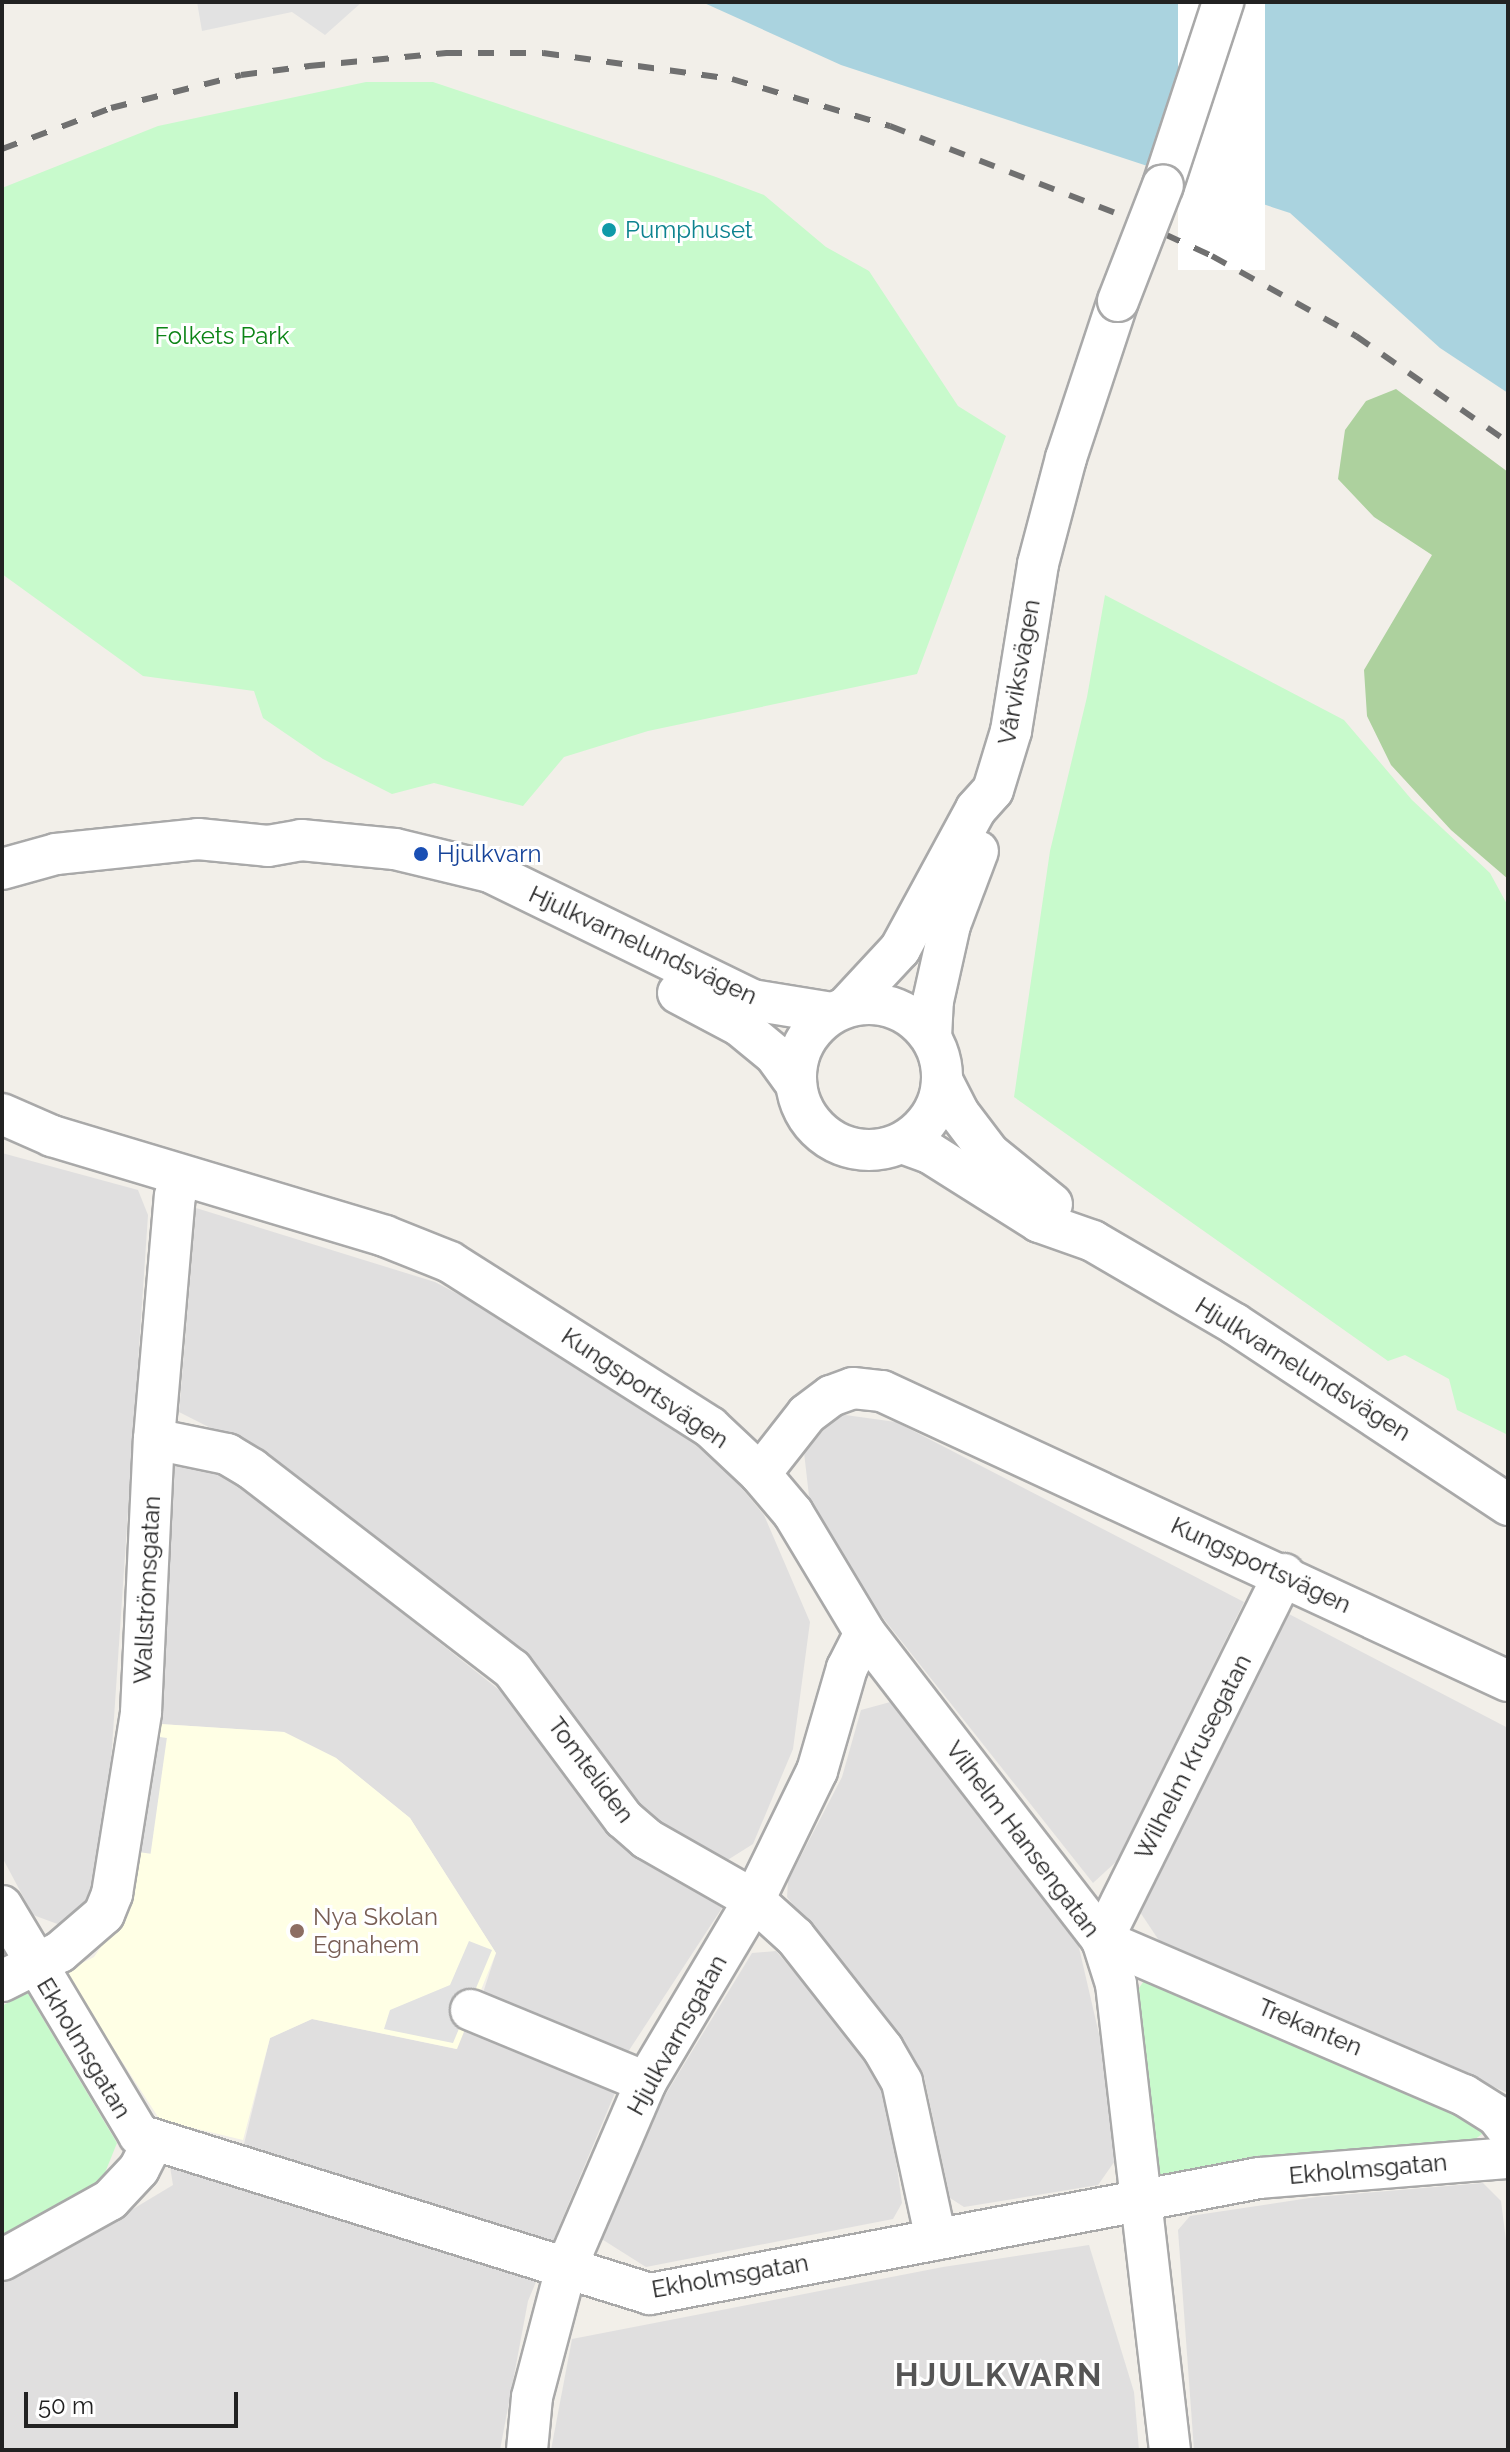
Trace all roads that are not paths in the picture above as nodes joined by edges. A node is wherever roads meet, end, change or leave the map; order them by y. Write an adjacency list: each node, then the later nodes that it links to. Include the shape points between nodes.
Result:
1 (1223, 2): 2 (street, Vårviksvägen, bridge, via 1066,458 1038,564 1017,702)
2 (993, 790): 5 (street, Vårviksvägen, via 976,809 894,958); 6 (street, via 990,822 946,939)
3 (268, 846): 4 (street, Hjulkvarnelundsvägen, via 198,839 128,843); 5 (street, Hjulkvarnelundsvägen, via 301,840 340,842 490,872 752,1000); 8 (street, Hjulkvarnelundsvägen, via 293,861 423,880 485,898 740,1026 775,1055)
4 (2, 869)
5 (840, 1010): 6 (street, via 873,1003 898,1008); 8 (street, via 806,1038)
6 (931, 1037): 7 (street)
7 (943, 1082): 10 (street, via 927,1123); 12 (street, Hjulkvarnelundsvägen, via 989,1153)
8 (796, 1084): 10 (street, via 806,1114 841,1145 872,1150)
9 (2, 1114): 11 (street, Kungsportsvägen, via 52,1136)
10 (902, 1143): 12 (street, Hjulkvarnelundsvägen, via 930,1153 1039,1222)
11 (182, 1176): 13 (street, Wallströmsgatan, via 175,1196); 14 (street, Kungsportsvägen, via 385,1236 450,1262 710,1427)
12 (1093, 1241): 15 (street, Hjulkvarnelundsvägen, via 1366,1407)
13 (154, 1439): 19 (street, Tomteliden, via 205,1447 252,1469 500,1659 536,1695 624,1819 647,1839); 22 (street, Wallströmsgatan, via 141,1712 112,1894 104,1914 87,1930)
14 (760, 1474): 16 (street, Kungsportsvägen, via 807,1414 831,1396 853,1388 882,1391); 17 (street, Vilhelm Hansengatan, via 793,1513)
15 (1508, 1505)
16 (1284, 1574): 18 (street, Kungsportsvägen); 21 (street, Wilhelm Krusegatan)
17 (865, 1633): 19 (street, Hjulkvarnsgatan, via 847,1668 817,1771); 21 (street, Vilhelm Hansengatan)
18 (1508, 1681)
19 (754, 1900): 24 (street, Hjulkvarnsgatan); 29 (street, Tomteliden, via 795,1937 883,2049 902,2082)
20 (2, 1906): 22 (street, Ekholmsgatan)
21 (1102, 1940): 25 (street, Trekanten, via 1464,2095 1497,2116); 28 (street, Vilhelm Hansengatan, via 1116,1984)
22 (18, 1973): 26 (street, Ekholmsgatan, via 127,2121)
23 (471, 2010): 24 (street)
24 (646, 2082): 31 (street, Hjulkvarnsgatan)
25 (1508, 2130)
26 (153, 2142): 30 (street, via 139,2169 110,2200); 31 (street, Ekholmsgatan)
27 (1508, 2158): 28 (street, Ekholmsgatan, via 1259,2178)
28 (1142, 2203): 29 (street, Ekholmsgatan); 33 (street, Vilhelm Hansengatan)
29 (936, 2239): 31 (street, Ekholmsgatan, via 650,2294)
30 (2, 2260)
31 (566, 2268): 32 (street, Hjulkvarnsgatan, via 532,2397)
32 (527, 2450)
33 (1170, 2450)

